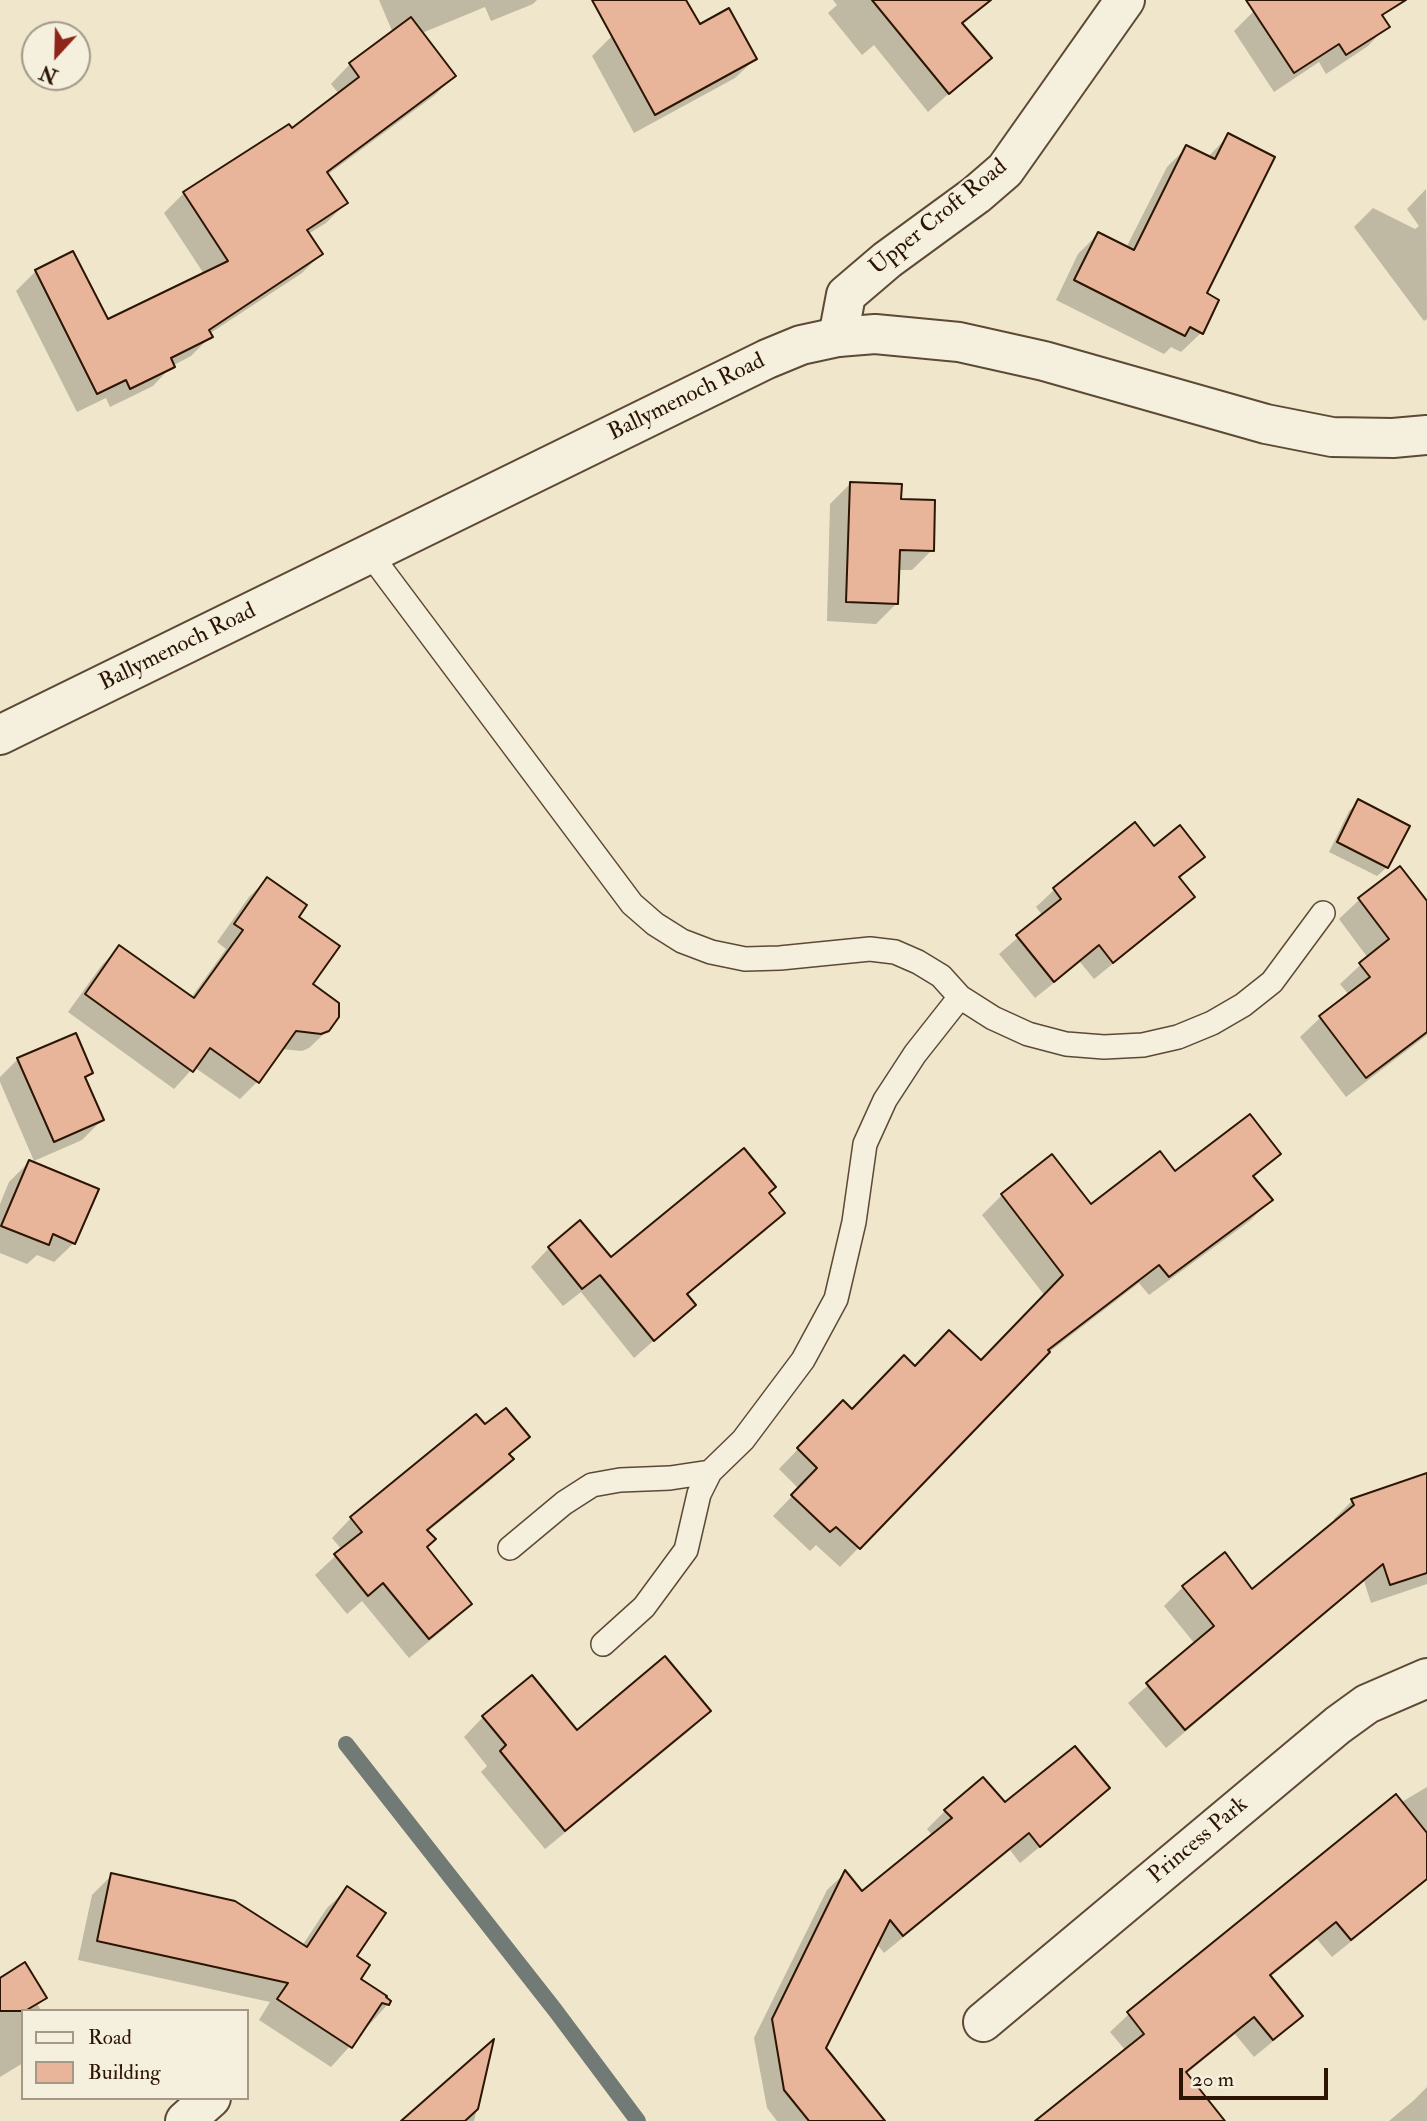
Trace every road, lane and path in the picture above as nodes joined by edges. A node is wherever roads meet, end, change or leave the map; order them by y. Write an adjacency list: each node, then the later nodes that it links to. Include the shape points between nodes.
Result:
1 (1125, 0): 2 (street, Upper Croft Road, via 1005,170 846,295)
2 (838, 337): 3 (street, Ballymenoch Road, via 875,334 959,342 1044,361 1266,424 1332,437); 4 (street, Ballymenoch Road, via 767,359)
3 (1427, 435)
4 (370, 554): 5 (street, Ballymenoch Road); 7 (lane, via 632,904 655,924 710,952 745,958 870,949 895,952 941,976)
5 (0, 735)
6 (1323, 912): 7 (lane, via 1272,982 1243,1005 1178,1037 1143,1045 1066,1044 1028,1034)
7 (960, 997): 8 (lane, via 885,1100 866,1144 836,1299 803,1360 743,1440)
8 (710, 1472): 9 (lane, via 592,1485); 10 (lane, via 699,1494 686,1550 644,1607)
9 (510, 1548)
10 (603, 1644)
11 (1427, 1678): 12 (street, Princess Park, via 1367,1704 1338,1725)
12 (983, 2022)
13 (209, 2100): 14 (street)
14 (185, 2121)

